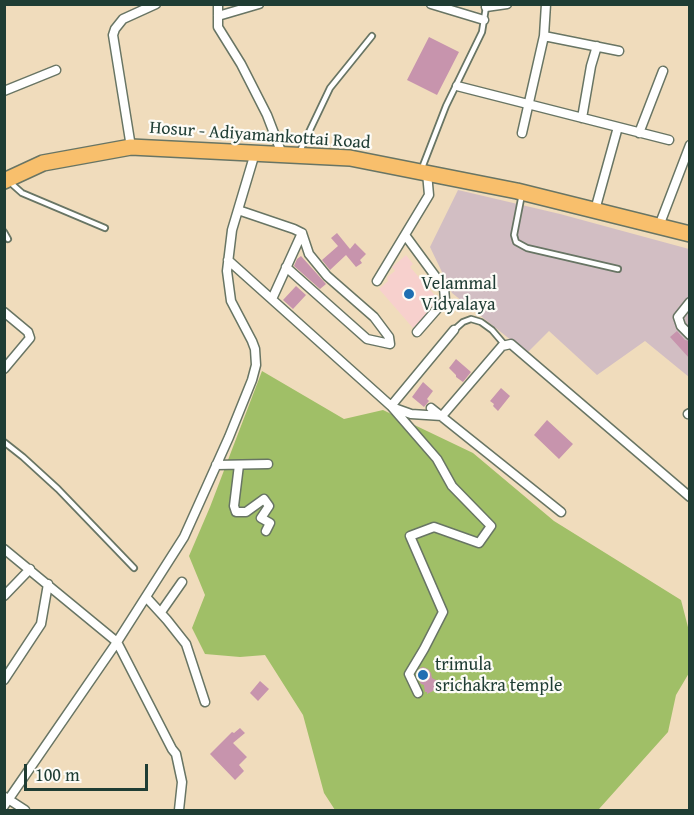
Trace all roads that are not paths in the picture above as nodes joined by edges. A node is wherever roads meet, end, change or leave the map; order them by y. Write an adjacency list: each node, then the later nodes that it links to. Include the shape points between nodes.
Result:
1 (218, 4): 8 (street)
2 (259, 4): 8 (street)
3 (431, 4): 9 (street)
4 (507, 4): 7 (street)
5 (546, 4): 11 (street)
6 (154, 5): 25 (street, via 123,20 112,35)
7 (486, 6): 9 (lane)
8 (218, 16): 27 (street, via 218,27 267,115)
9 (484, 20): 16 (lane)
10 (372, 36): 28 (lane, via 330,88)
11 (544, 36): 12 (street); 18 (street)
12 (597, 46): 13 (street); 19 (street)
13 (619, 51)
14 (56, 70): 17 (street)
15 (663, 71): 22 (street)
16 (457, 86): 18 (street); 29 (lane, via 446,106)
17 (4, 91)
18 (528, 104): 19 (street); 21 (street)
19 (582, 118): 20 (street)
20 (618, 127): 22 (street); 33 (street)
21 (522, 133)
22 (639, 133): 23 (street)
23 (669, 140)
24 (690, 145): 34 (street)
25 (131, 147): 26 (highway, Hosur - Adiyamankottai Road); 30 (highway, Hosur - Adiyamankottai Road, via 43,163)
26 (255, 153): 27 (highway, Hosur - Adiyamankottai Road); 32 (street)
27 (282, 154): 28 (highway, Hosur - Adiyamankottai Road)
28 (297, 155): 29 (highway, Hosur - Adiyamankottai Road, via 350,158)
29 (424, 172): 31 (highway, Hosur - Adiyamankottai Road); 39 (street, via 429,195)
30 (8, 179): 35 (lane, via 22,193)
31 (523, 193): 33 (highway, Hosur - Adiyamankottai Road); 43 (lane, via 516,242)
32 (238, 210): 37 (street); 41 (street)
33 (595, 210): 34 (highway, Hosur - Adiyamankottai Road)
34 (659, 226): 38 (highway, Hosur - Adiyamankottai Road)
35 (105, 228)
36 (4, 232): 40 (lane)
37 (302, 233): 42 (street); 42 (street, via 309,254 327,276 374,317 390,344 367,339)
38 (690, 234)
39 (405, 235): 44 (street); 49 (street, via 444,288 445,300)
40 (8, 239)
41 (228, 260): 45 (street); 58 (street, via 231,301 252,340 256,365)
42 (286, 267): 45 (street)
43 (618, 269)
44 (377, 281)
45 (272, 299): 53 (street)
46 (690, 302): 50 (street, via 678,317)
47 (4, 312): 52 (street, via 30,338)
48 (454, 330): 51 (lane, via 471,319 492,330); 53 (street)
49 (417, 332)
50 (690, 335)
51 (504, 344): 55 (street); 60 (street, via 511,344)
52 (4, 369)
53 (391, 406): 55 (street, via 411,414); 73 (street, via 437,459 452,486 491,526 478,543 434,527 410,536 443,612 409,674)
54 (431, 408): 55 (street)
55 (442, 416): 61 (street)
56 (4, 442): 64 (lane, via 58,489)
57 (268, 464): 59 (street)
58 (216, 465): 59 (street); 69 (street, via 184,537)
59 (239, 465): 62 (street, via 236,512 246,512 264,499 269,506 261,519 270,523)
60 (690, 497)
61 (561, 512)
62 (266, 531)
63 (4, 549): 65 (street)
64 (134, 568)
65 (30, 569): 67 (street); 68 (street)
66 (182, 582): 70 (street)
67 (48, 585): 71 (street); 72 (street, via 41,624)
68 (4, 596)
69 (146, 597): 70 (street); 71 (street)
70 (160, 612): 74 (street, via 186,644)
71 (117, 642): 75 (street); 77 (street, via 176,754 182,782)
72 (4, 680)
73 (418, 693)
74 (205, 702)
75 (6, 801): 76 (street)
76 (25, 810)
77 (179, 810)

